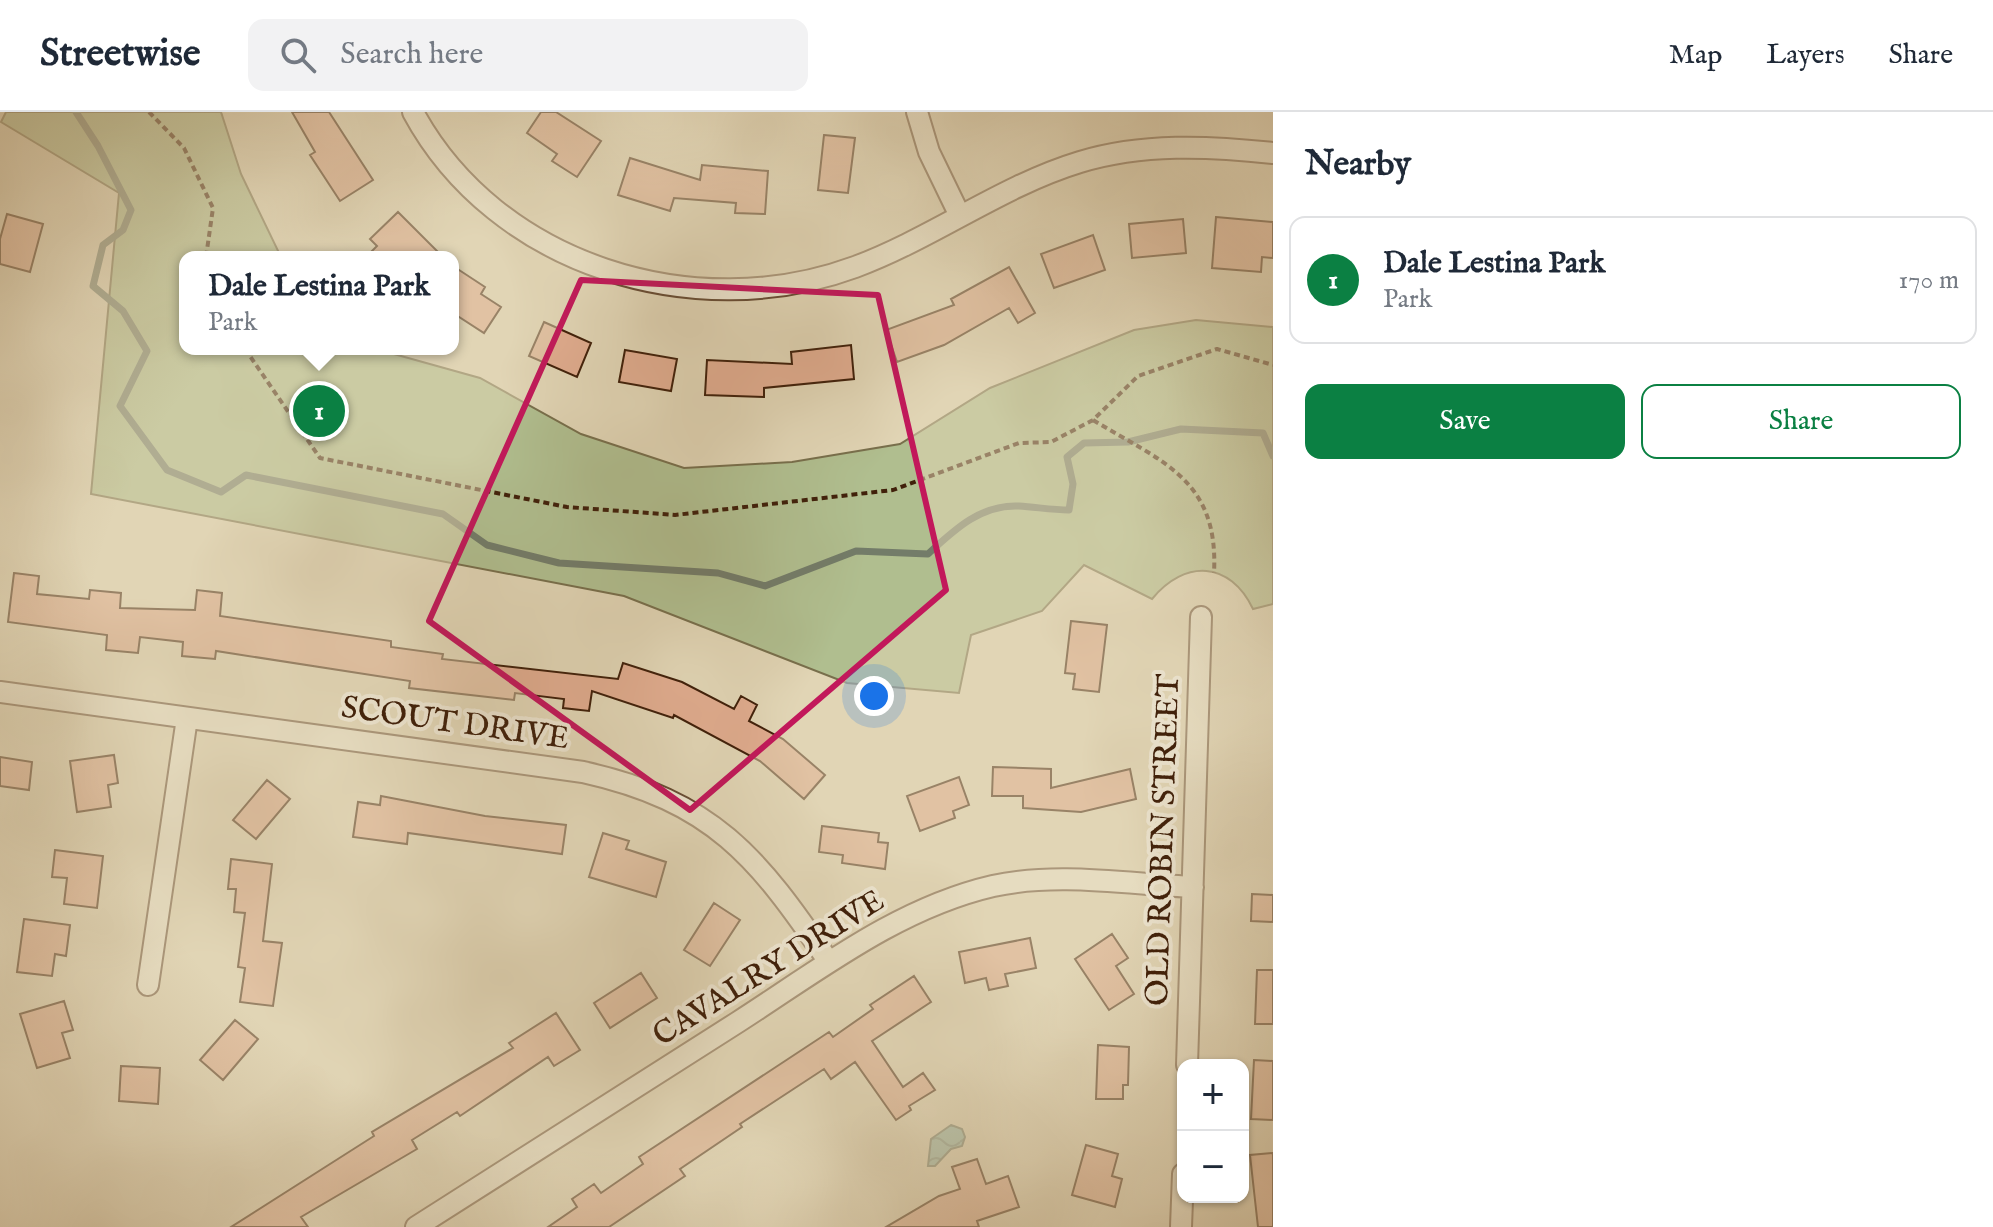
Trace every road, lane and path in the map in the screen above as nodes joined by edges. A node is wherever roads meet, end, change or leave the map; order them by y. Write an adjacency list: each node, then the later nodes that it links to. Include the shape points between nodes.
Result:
1 (149, 112): 6 (path, via 184,148 213,208)
2 (413, 112): 5 (street, via 450,166 506,218 584,262 661,285 748,291 814,280 897,249)
3 (917, 112): 5 (street, via 929,152)
4 (1273, 153): 5 (street, via 1204,148 1119,153 1049,173)
5 (960, 216)
6 (207, 251)
7 (249, 355): 9 (path, via 320,458 567,507 675,515 893,490 1019,443 1051,442)
8 (1273, 365): 9 (path, via 1217,349 1174,361 1138,376)
9 (1093, 420): 10 (path, via 1173,469 1195,491 1211,519)
10 (1214, 573)
11 (1201, 617): 14 (street, OLD ROBIN STREET)
12 (0, 692): 13 (street, SCOUT DRIVE)
13 (187, 718): 15 (street, SCOUT DRIVE, via 583,772 641,787 694,814 742,850 780,890); 16 (street)
14 (1193, 887): 15 (street, CAVALRY DRIVE, via 1051,879 994,886 918,912); 17 (street, OLD ROBIN STREET)
15 (829, 962): 19 (street, CAVALRY DRIVE)
16 (148, 985)
17 (1187, 1059)
18 (1182, 1203): 20 (street)
19 (416, 1227)
20 (1181, 1227)

